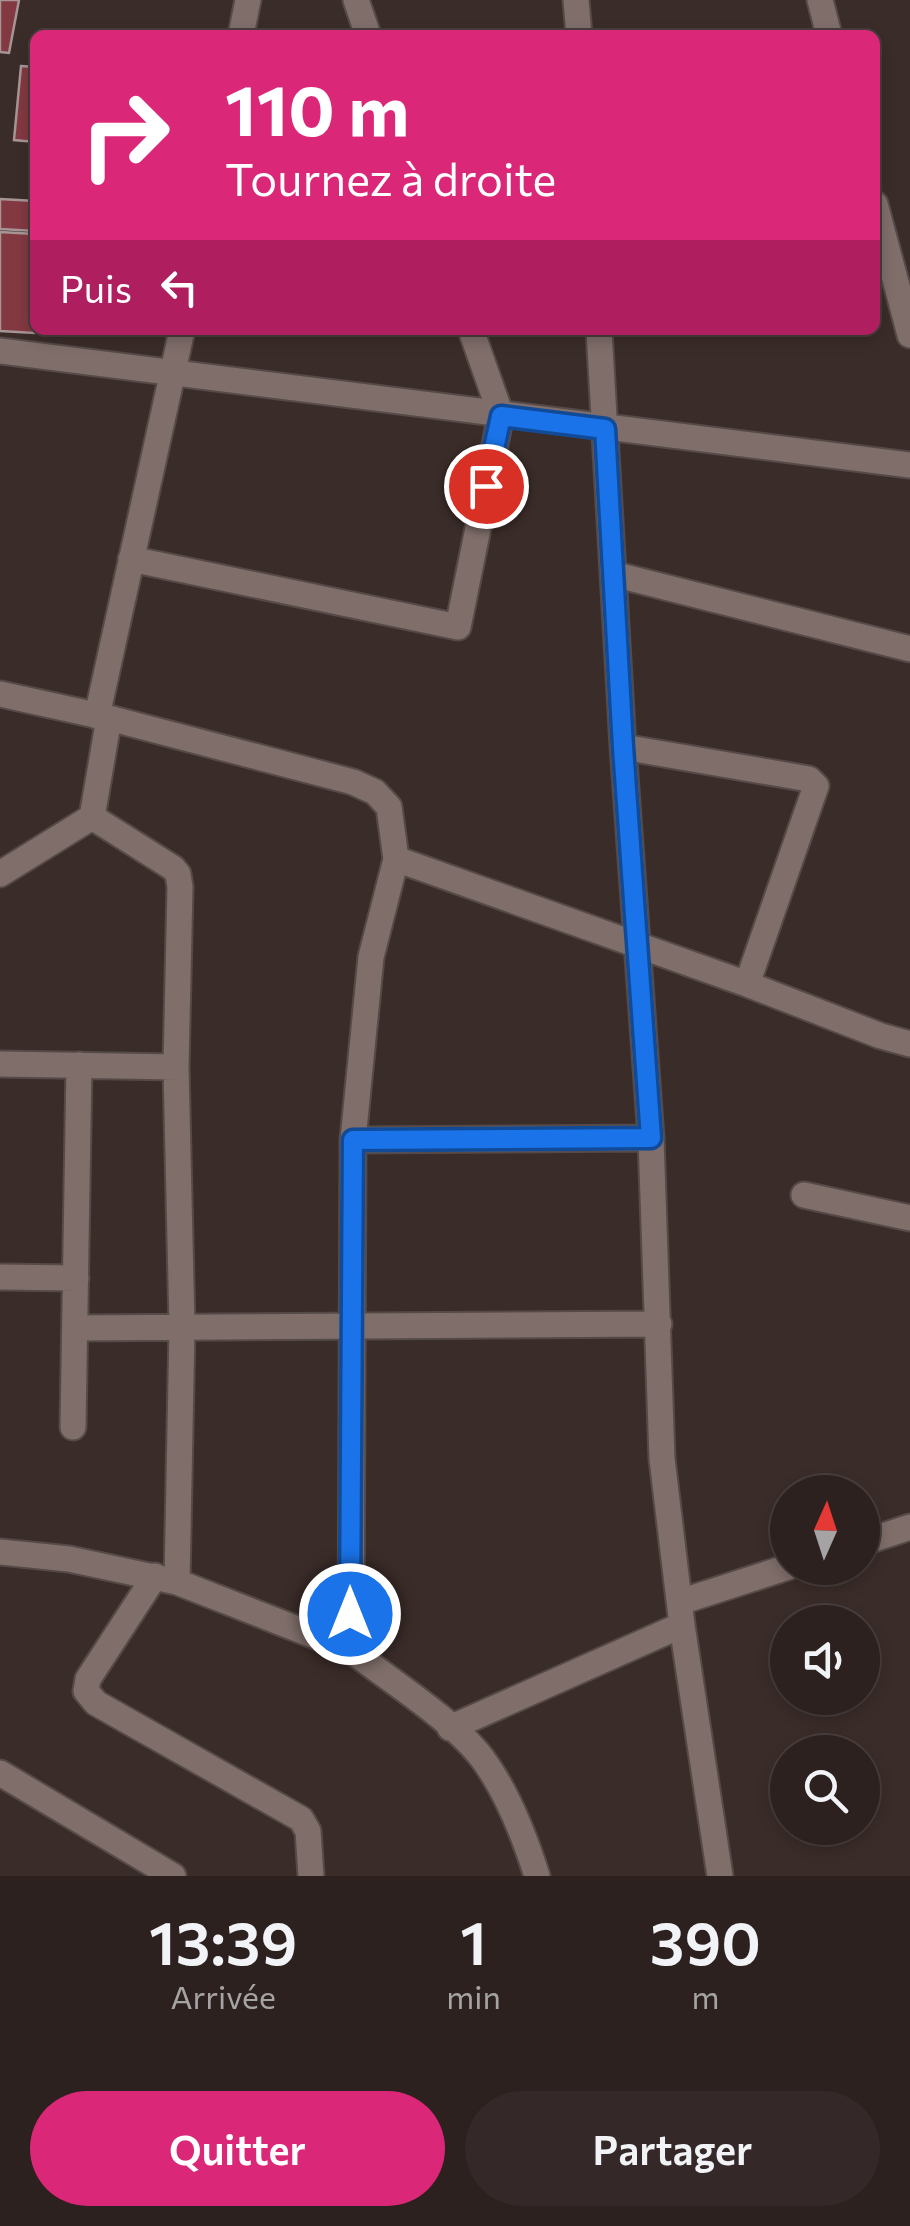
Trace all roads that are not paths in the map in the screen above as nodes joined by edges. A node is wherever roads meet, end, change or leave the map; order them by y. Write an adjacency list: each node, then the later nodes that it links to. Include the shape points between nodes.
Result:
1 (248, 0): 5 (street)
2 (356, 0): 6 (street)
3 (576, 0): 7 (street)
4 (820, 0): 8 (street)
5 (242, 30)
6 (366, 30)
7 (579, 30)
8 (828, 30)
9 (880, 223): 10 (street)
10 (910, 334)
11 (181, 335): 15 (street)
12 (473, 335): 16 (street)
13 (599, 335): 17 (street)
14 (0, 350): 15 (street)
15 (174, 373): 16 (street); 19 (street)
16 (501, 416): 17 (street); 19 (street, via 458,627)
17 (605, 429): 18 (street); 20 (street)
18 (910, 466)
19 (132, 558): 23 (street)
20 (613, 574): 21 (street); 24 (street)
21 (910, 649)
22 (0, 694): 23 (street)
23 (103, 716): 25 (street); 26 (street, via 375,792 389,806)
24 (623, 747): 28 (street); 29 (street, via 816,786)
25 (92, 817): 27 (street); 33 (street, via 178,874)
26 (396, 860): 28 (street); 35 (street, via 371,957)
27 (0, 874)
28 (637, 946): 29 (street); 34 (street)
29 (747, 984): 30 (street)
30 (910, 1044)
31 (0, 1064): 32 (street)
32 (79, 1065): 33 (street); 39 (street)
33 (176, 1067): 42 (street)
34 (651, 1138): 35 (street); 40 (street)
35 (353, 1140): 41 (street)
36 (804, 1195): 37 (street)
37 (910, 1218)
38 (0, 1277): 39 (street)
39 (76, 1278): 43 (street)
40 (659, 1324): 41 (street); 50 (street, via 662,1458)
41 (350, 1326): 42 (street); 51 (street)
42 (182, 1327): 43 (street); 49 (street)
43 (76, 1328): 44 (street)
44 (74, 1427)
45 (910, 1527): 46 (street)
46 (880, 1536)
47 (0, 1552): 49 (street)
48 (770, 1575): 50 (street)
49 (166, 1579): 51 (street); 55 (street, via 88,1679 86,1692 301,1820)
50 (681, 1614): 52 (street); 57 (street)
51 (350, 1650): 52 (street)
52 (450, 1728): 56 (street, via 481,1758)
53 (0, 1772): 54 (street)
54 (172, 1876)
55 (311, 1876)
56 (538, 1876)
57 (720, 1876)

